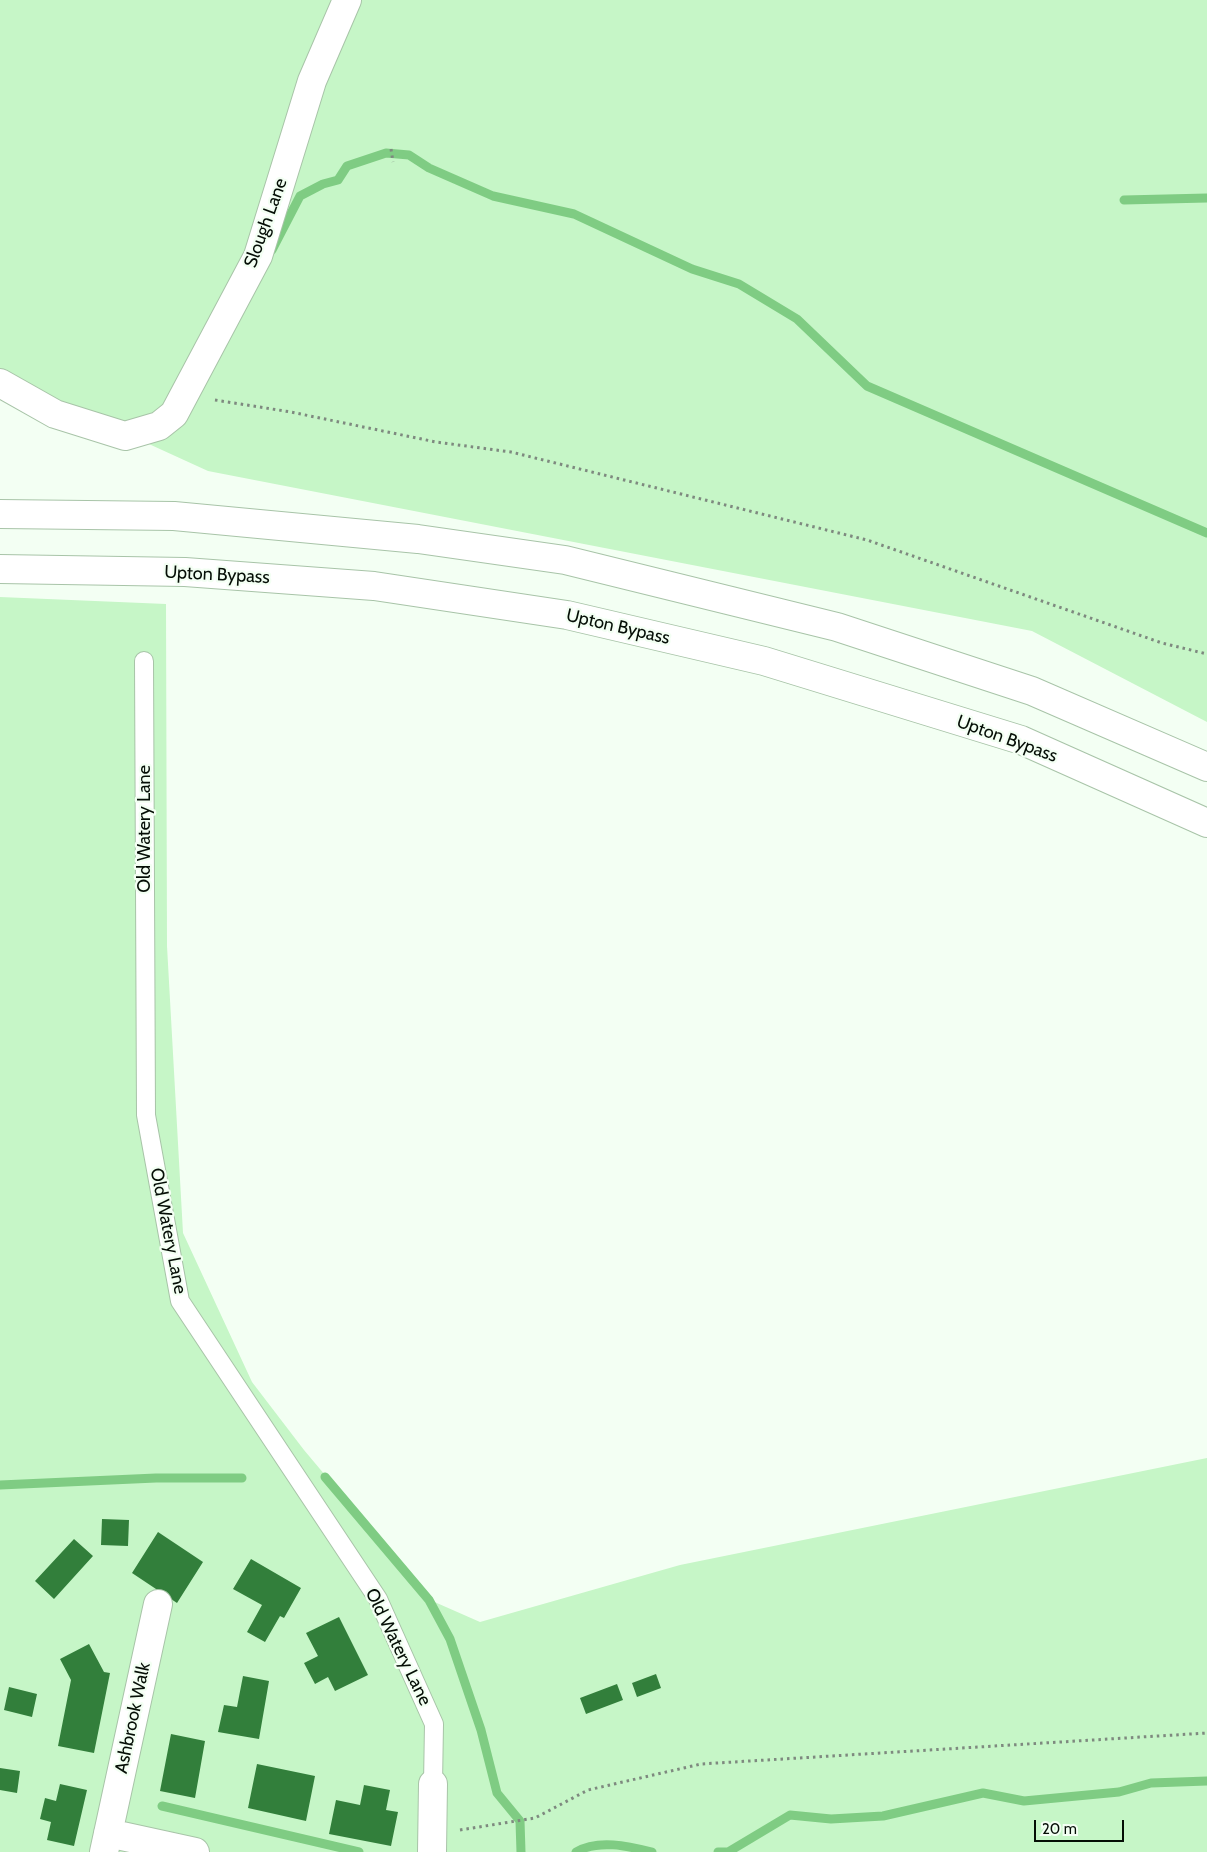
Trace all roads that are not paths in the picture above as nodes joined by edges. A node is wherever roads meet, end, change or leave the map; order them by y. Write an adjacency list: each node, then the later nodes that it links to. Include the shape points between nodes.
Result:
1 (347, 0): 2 (main road, Slough Lane, via 312,81 258,256 174,414 159,426 126,436 55,414)
2 (0, 383)
3 (0, 514): 6 (main road, via 174,516 418,539 565,560 837,628 1032,691)
4 (0, 569): 7 (main road, Upton Bypass, via 185,572 374,586 567,615 764,661 1021,740)
5 (144, 661): 9 (lane, Old Watery Lane, via 146,1115 180,1300 378,1599 434,1724)
6 (1207, 767)
7 (1207, 823)
8 (158, 1604): 10 (main road, Ashbrook Walk)
9 (433, 1784): 11 (main road, Old Watery Lane)
10 (106, 1843): 12 (main road, Ashbrook Walk)
11 (432, 1843)
12 (195, 1852)

